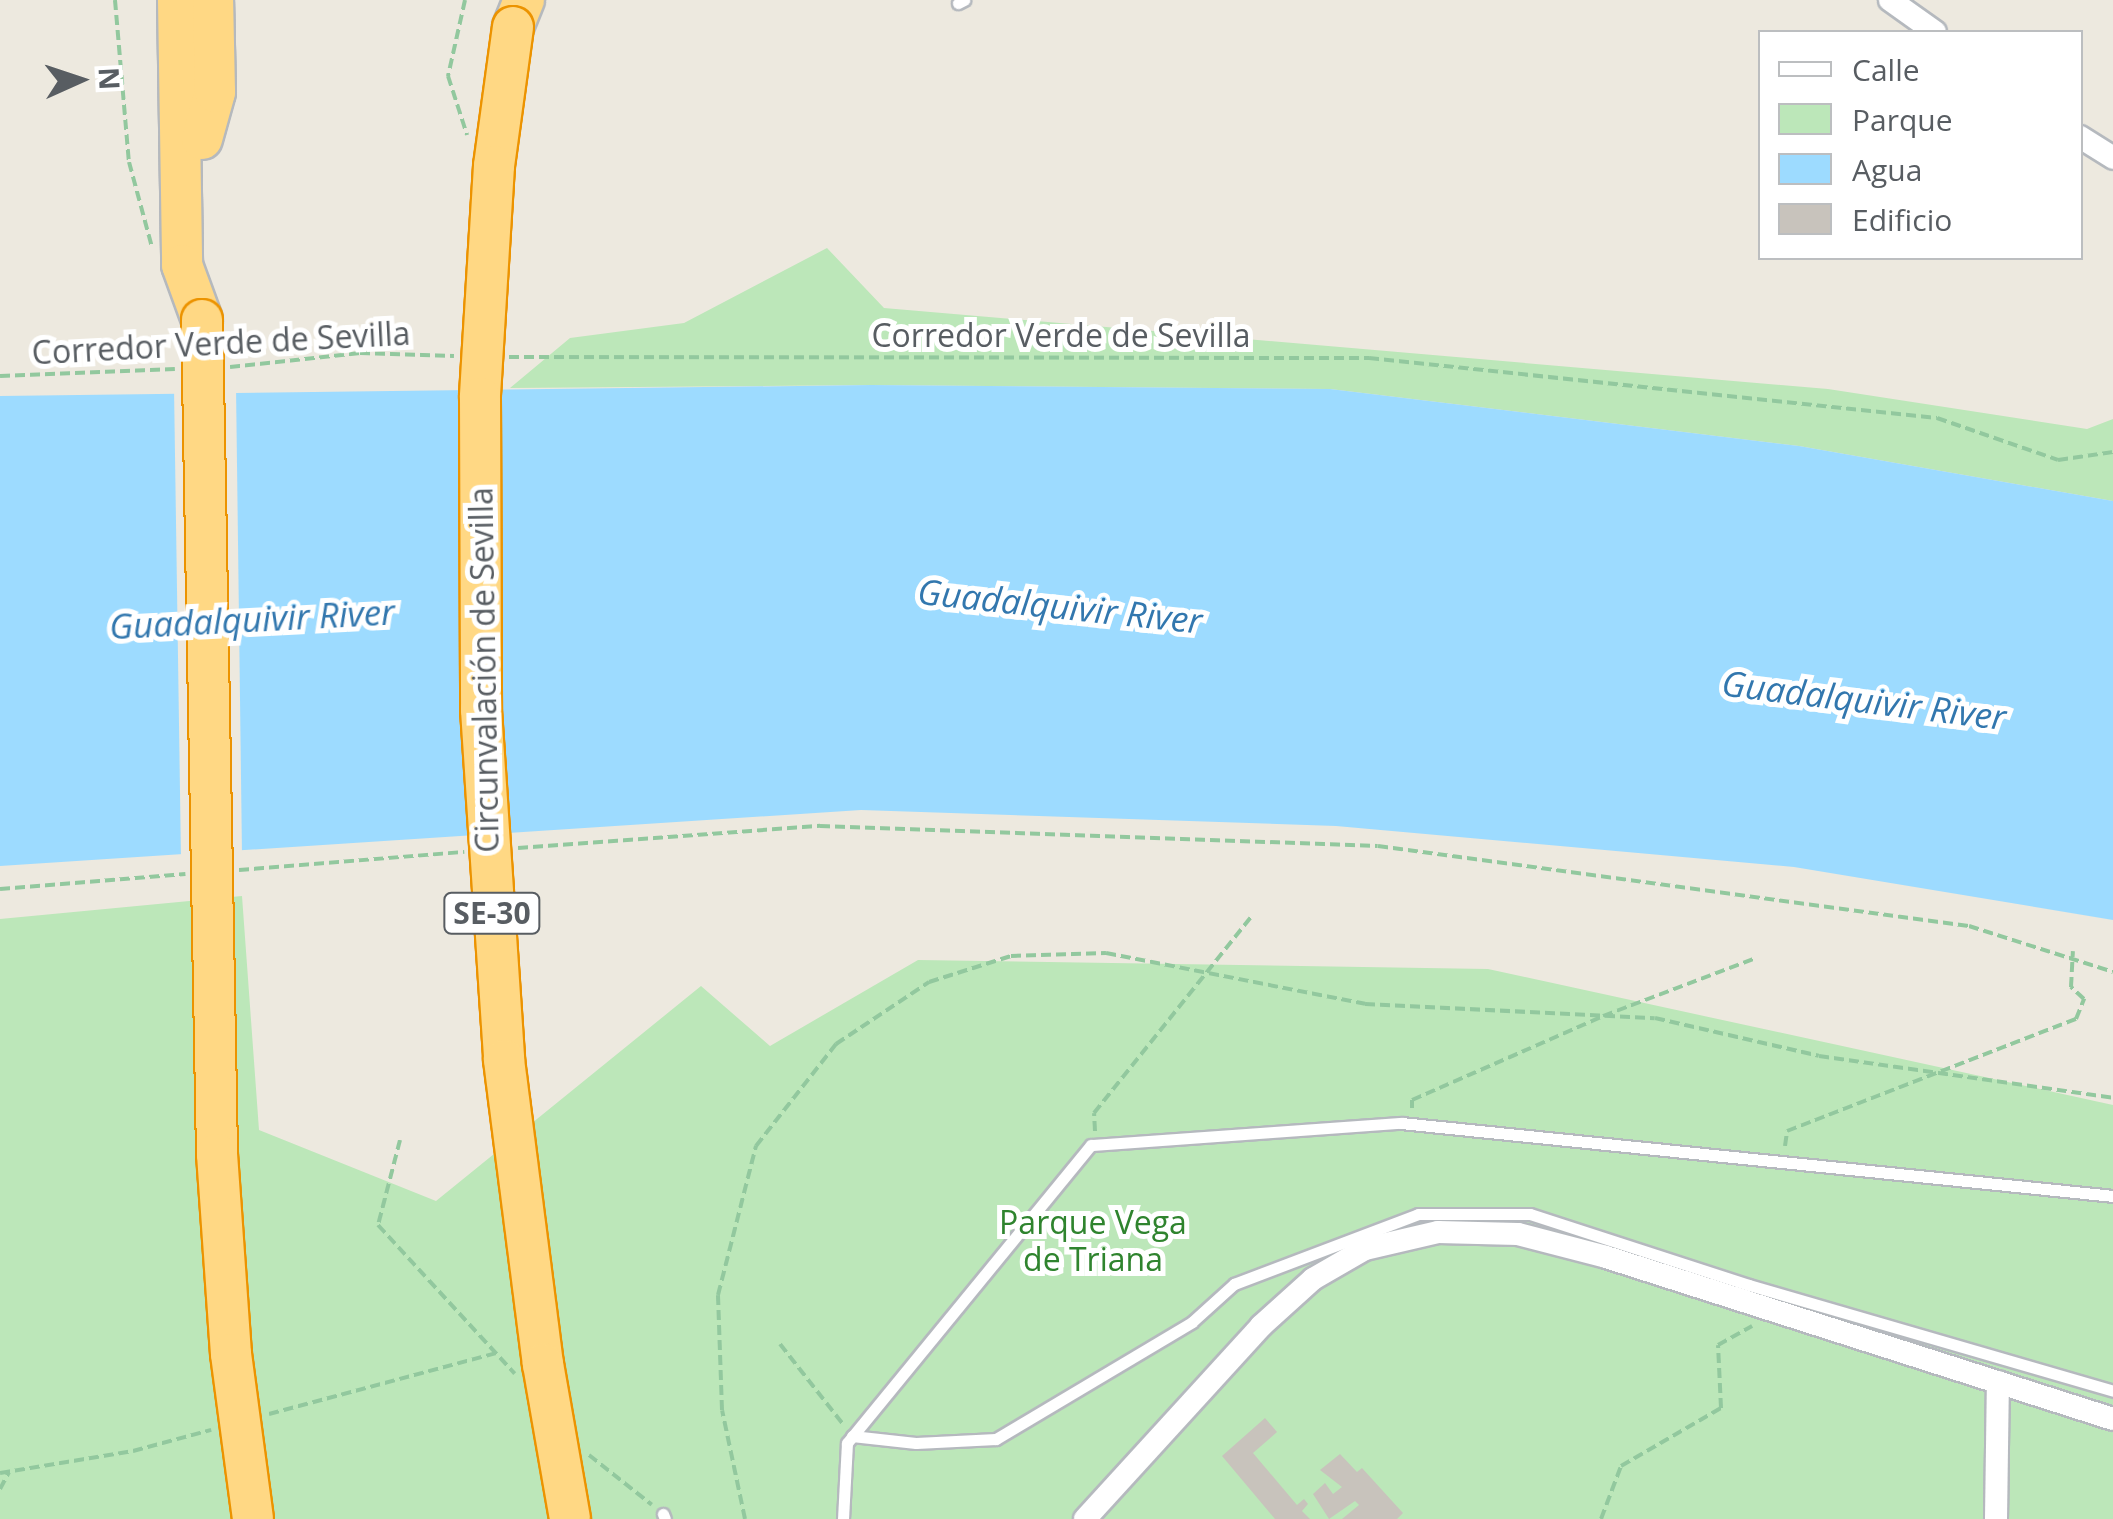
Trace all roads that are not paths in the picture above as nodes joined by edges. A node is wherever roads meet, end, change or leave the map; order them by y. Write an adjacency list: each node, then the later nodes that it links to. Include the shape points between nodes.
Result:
1 (178, 0): 10 (highway, via 182,266)
2 (194, 0): 7 (highway)
3 (213, 0): 7 (highway, via 215,92)
4 (1890, 0): 6 (street)
5 (515, 9): 17 (highway, Circunvalación de Sevilla / SE-30, bridge, via 494,166 484,321 481,710 504,1060)
6 (1932, 30)
7 (202, 138): 10 (highway)
8 (2083, 139): 9 (street)
9 (2113, 158)
10 (202, 320): 16 (highway, bridge, via 218,1173 230,1354)
11 (2113, 1196): 15 (lane, via 1411,1124 1096,1144)
12 (1998, 1382): 14 (street); 19 (street, via 1518,1234 1438,1232 1365,1249 1313,1279 1261,1326); 20 (street)
13 (2113, 1391): 15 (lane, via 1530,1214 1418,1214 1234,1284 1192,1322 996,1439 916,1443)
14 (2113, 1419)
15 (852, 1436): 18 (lane)
16 (253, 1519)
17 (570, 1519)
18 (843, 1519)
19 (1085, 1519)
20 (1996, 1519)

